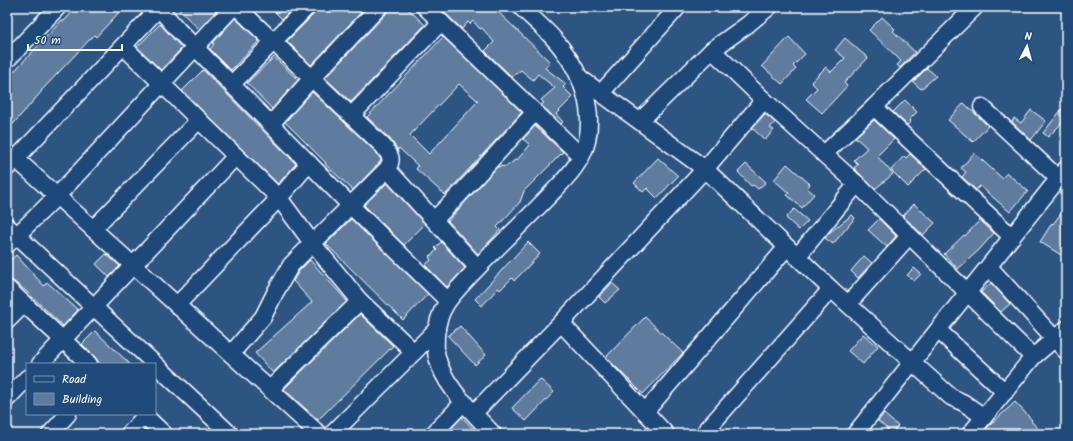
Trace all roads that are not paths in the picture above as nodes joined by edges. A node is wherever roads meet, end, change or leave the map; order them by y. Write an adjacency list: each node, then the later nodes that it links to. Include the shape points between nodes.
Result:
1 (58, 7): 17 (street)
2 (159, 7): 14 (street); 15 (street)
3 (233, 7): 15 (street)
4 (237, 7): 13 (street)
5 (307, 7): 13 (street)
6 (379, 7): 18 (street)
7 (425, 7): 12 (street)
8 (521, 7): 19 (street, via 564,50)
9 (769, 7): 16 (street)
10 (975, 7): 24 (street)
11 (673, 9): 22 (street)
12 (441, 22): 26 (street); 27 (street)
13 (273, 41): 18 (street); 21 (street)
14 (123, 46): 20 (street); 35 (street)
15 (195, 47): 20 (street); 21 (street)
16 (712, 50): 23 (street); 29 (street)
17 (8, 56)
18 (312, 78): 27 (street); 30 (street)
19 (580, 78): 22 (street); 33 (street, via 589,108 587,141)
20 (162, 84): 28 (street); 40 (street)
21 (232, 84): 30 (street)
22 (601, 93): 29 (street)
23 (764, 100): 31 (street); 37 (street)
24 (874, 107): 31 (street); 47 (street)
25 (982, 107): 38 (street)
26 (535, 112): 33 (street); 43 (street)
27 (351, 116): 36 (street, via 390,155 391,163)
28 (199, 120): 32 (street); 44 (street)
29 (640, 121): 37 (street)
30 (271, 124): 34 (street)
31 (824, 154): 39 (street)
32 (236, 156): 41 (street); 50 (street)
33 (581, 156): 51 (street, via 565,179)
34 (309, 163): 41 (street); 42 (street)
35 (12, 164): 40 (street)
36 (387, 169): 42 (street); 43 (street)
37 (705, 169): 49 (street); 63 (street)
38 (1062, 174): 47 (street)
39 (857, 184): 46 (street); 49 (street)
40 (57, 196): 44 (street); 45 (street)
41 (279, 198): 48 (street); 60 (street)
42 (351, 206): 48 (street); 56 (street)
43 (434, 220): 51 (street)
44 (93, 229): 50 (street)
45 (10, 235): 61 (street)
46 (908, 236): 55 (street); 59 (street)
47 (1012, 238): 52 (street)
48 (313, 244): 57 (street); 70 (street, via 291,265 263,317)
49 (792, 252): 54 (street); 82 (street)
50 (133, 265): 60 (street); 61 (street)
51 (477, 267): 56 (street)
52 (989, 267): 55 (street); 66 (street)
53 (7, 288): 58 (street)
54 (831, 289): 59 (street); 95 (street)
55 (968, 294): 65 (street); 71 (street)
56 (447, 300): 64 (street, via 439,317)
57 (360, 301): 69 (street); 78 (street)
58 (24, 304): 62 (street); 67 (street)
59 (848, 304): 72 (street)
60 (177, 305): 70 (street)
61 (94, 306): 67 (street); 75 (street)
62 (7, 321)
63 (561, 323): 81 (street); 82 (street)
64 (437, 329): 69 (street); 81 (street, via 436,356 441,370 446,381)
65 (938, 330): 72 (street); 79 (street)
66 (1061, 334): 68 (street); 71 (street)
67 (63, 340): 73 (street); 74 (street)
68 (1066, 351)
69 (414, 352): 91 (street)
70 (231, 354): 78 (street)
71 (1033, 357): 79 (street)
72 (912, 362): 85 (street, via 951,397 964,402); 96 (street)
73 (41, 363)
74 (88, 363)
75 (155, 363)
76 (156, 364): 89 (street)
77 (26, 379): 80 (street)
78 (270, 389): 90 (street)
79 (1005, 392): 85 (street)
80 (7, 399)
81 (469, 407): 92 (street); 93 (street)
82 (645, 412): 94 (street)
83 (67, 415): 86 (street)
84 (144, 415): 87 (street); 88 (street)
85 (984, 417): 97 (street)
86 (50, 434)
87 (129, 434)
88 (164, 434)
89 (230, 434)
90 (319, 434)
91 (332, 434)
92 (433, 434)
93 (493, 434)
94 (666, 434)
95 (703, 434)
96 (855, 434)
97 (970, 434)

